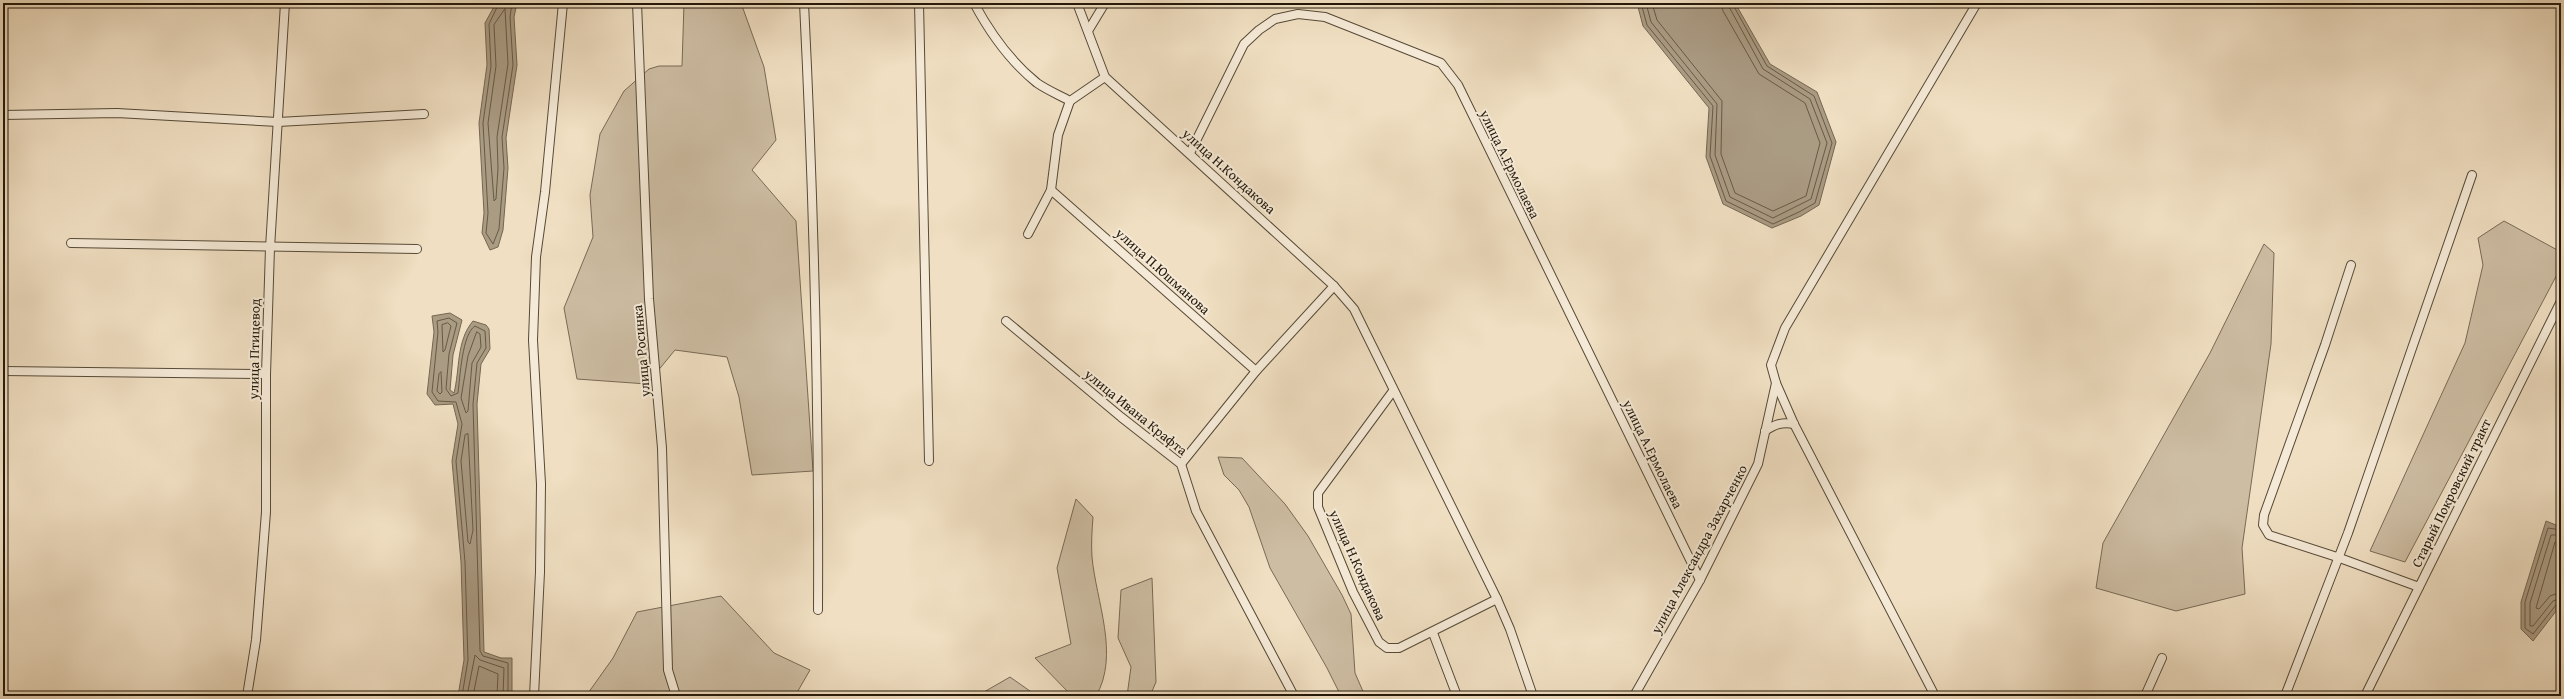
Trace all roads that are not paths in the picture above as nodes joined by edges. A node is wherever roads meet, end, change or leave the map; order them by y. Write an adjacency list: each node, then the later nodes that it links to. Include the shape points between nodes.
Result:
1 (285, 3): 15 (street, улица Птицевод)
2 (563, 3): 44 (street, via 545,192 536,258 533,340 541,484)
3 (637, 3): 45 (street, улица Росинка, via 649,299 662,448 668,670)
4 (804, 3): 40 (street, via 815,296 819,474)
5 (919, 3): 34 (street)
6 (974, 3): 12 (street, via 1011,58 1038,84)
7 (1078, 3): 10 (street)
8 (1105, 3): 10 (street)
9 (1977, 3): 30 (street, via 1785,328 1771,365)
10 (1088, 31): 11 (street)
11 (1105, 77): 12 (street); 16 (street, улица Н.Кондакова)
12 (1070, 101): 18 (street, via 1058,135)
13 (424, 114): 15 (street)
14 (3, 115): 15 (street, via 117,113)
15 (278, 122): 21 (street, улица Птицевод)
16 (1190, 153): 24 (street, улица Н.Кондакова); 37 (street, улица А.Ермолаева, via 1244,44 1258,30 1275,19 1298,14 1325,17 1441,63 1458,85)
17 (2472, 175): 36 (street)
18 (1051, 190): 19 (street); 28 (street, улица П.Юшманова)
19 (1028, 234)
20 (71, 243): 21 (street)
21 (270, 248): 22 (street); 29 (street, улица Птицевод)
22 (417, 249)
23 (2351, 265): 36 (street, via 2264,516 2263,526 2268,535)
24 (1334, 286): 28 (street); 31 (street, улица Н.Кондакова, via 1354,309)
25 (2561, 301): 38 (street, Старый Покровский тракт)
26 (1006, 321): 35 (street, улица Ивана Крафта, via 1121,418)
27 (3, 371): 29 (street)
28 (1256, 371): 35 (street)
29 (266, 374): 43 (street, улица Птицевод, via 265,528 256,640)
30 (1776, 383): 32 (street); 33 (street, улица Александра Захарченко)
31 (1393, 391): 39 (street, улица Н.Кондакова); 41 (street, улица Н.Кондакова, via 1321,488 1318,493 1318,507 1353,592 1379,642 1387,648 1399,648)
32 (1794, 424): 33 (street, via 1784,422); 50 (street)
33 (1765, 431): 37 (street, улица Александра Захарченко, via 1758,464)
34 (929, 461)
35 (1181, 464): 46 (street, улица Ивана Крафта, via 1196,511)
36 (2337, 557): 38 (street); 52 (street)
37 (1700, 580): 49 (street, улица Александра Захарченко)
38 (2419, 588): 53 (street, Старый Покровский тракт)
39 (1497, 599): 41 (street, улица Н.Кондакова); 48 (street, улица Н.Кондакова)
40 (818, 610)
41 (1433, 633): 47 (street)
42 (2162, 658): 51 (street)
43 (248, 696)
44 (534, 696)
45 (676, 696)
46 (1294, 696)
47 (1457, 696)
48 (1533, 696)
49 (1634, 696)
50 (1935, 696)
51 (2145, 696)
52 (2285, 696)
53 (2365, 696)

